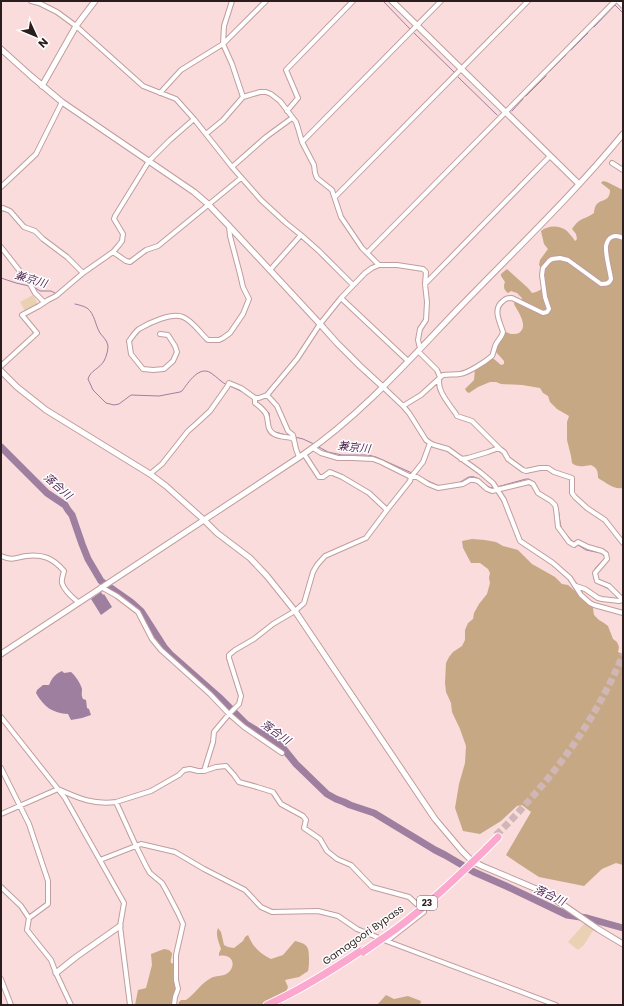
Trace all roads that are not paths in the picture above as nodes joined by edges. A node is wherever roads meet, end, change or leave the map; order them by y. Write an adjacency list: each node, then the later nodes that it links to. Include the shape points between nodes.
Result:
1 (31, 1): 12 (street, via 57,12)
2 (96, 1): 12 (street)
3 (232, 1): 13 (street, via 224,26)
4 (266, 1): 13 (street)
5 (353, 1): 20 (street, via 286,70 298,98)
6 (392, 1): 11 (street)
7 (441, 1): 11 (street)
8 (528, 1): 15 (street)
9 (617, 1): 10 (street); 21 (street)
10 (623, 6)
11 (417, 25): 15 (street); 26 (street)
12 (76, 26): 16 (street); 17 (street, via 142,86)
13 (223, 44): 17 (street, via 181,70); 18 (street)
14 (1, 49): 16 (street)
15 (461, 69): 21 (street); 35 (street)
16 (42, 86): 19 (street)
17 (160, 93): 23 (street, via 176,99)
18 (242, 97): 20 (street, via 266,92 280,101); 24 (street, via 223,120)
19 (62, 102): 28 (street); 34 (street, via 36,154)
20 (287, 111): 22 (street)
21 (506, 112): 27 (street); 43 (street)
22 (292, 118): 26 (street); 30 (street)
23 (194, 120): 24 (street); 28 (street)
24 (206, 134): 30 (street)
25 (623, 134): 33 (street)
26 (302, 142): 35 (street, via 314,165 317,178 332,190)
27 (550, 156): 33 (street); 47 (street)
28 (150, 161): 36 (street); 42 (street, via 115,216 114,219 123,234 122,241)
29 (612, 163): 31 (street)
30 (232, 167): 32 (street)
31 (623, 170)
32 (241, 178): 36 (street); 39 (street, via 261,200)
33 (579, 184): 53 (street)
34 (1, 187)
35 (335, 198): 43 (street, via 341,218)
36 (208, 204): 38 (street); 42 (street, via 158,246 146,250 130,262)
37 (1, 209): 46 (street, via 10,211 24,227 35,231)
38 (229, 226): 45 (street); 52 (street, via 243,287 249,299 243,314 230,333 219,340 208,340 182,316 154,321 138,330 129,341 131,354 143,369 164,369 173,361 177,352 175,346 168,335)
39 (301, 235): 45 (street); 48 (street)
40 (623, 238): 57 (street, via 613,236 606,245 611,279 606,284 601,284 564,258 549,260 543,268 542,275 549,309 547,312 543,313 512,298 504,299 497,309 503,332 492,356 466,373)
41 (1, 247): 50 (street)
42 (113, 252): 46 (street)
43 (367, 253): 44 (street)
44 (379, 265): 47 (street, via 423,269 426,272); 48 (street, via 365,273)
45 (270, 270): 51 (street)
46 (83, 273): 50 (street, via 56,296)
47 (425, 284): 53 (street, via 426,320 420,329)
48 (353, 286): 49 (street)
49 (341, 298): 51 (street); 54 (street)
50 (44, 302): 55 (street, via 22,315 36,333)
51 (320, 324): 58 (street); 59 (street, via 297,359)
52 (160, 334)
53 (419, 349): 54 (street); 57 (street)
54 (408, 361): 58 (street)
55 (1, 366)
56 (1, 371): 68 (street, via 46,410)
57 (440, 377): 61 (street, via 421,395); 65 (street, via 439,389 457,416 472,421)
58 (383, 387): 61 (street); 64 (street)
59 (267, 395): 60 (street); 62 (street, via 277,406 288,431)
60 (255, 400): 62 (street, via 267,416 270,432); 68 (street, via 241,388 229,383 210,411 188,431 162,464)
61 (403, 406): 63 (street)
62 (294, 438): 66 (street, via 296,449)
63 (430, 444): 67 (street, via 448,449); 69 (street, via 423,462)
64 (315, 447): 66 (street); 69 (street, via 338,458 373,459)
65 (500, 448): 67 (street); 73 (street, via 508,459 523,470 548,468 572,478 572,493 575,497 582,505 605,520)
66 (302, 456): 71 (street, via 320,477 323,478 330,472 342,477 369,493); 72 (street)
67 (461, 458): 70 (street)
68 (150, 474): 72 (street)
69 (413, 475): 70 (street, via 438,488 463,484 470,480 478,481 489,490); 71 (street)
70 (496, 488): 75 (street, via 504,500 520,541 553,563); 77 (street, via 529,482 532,484 538,493 555,506 558,527 569,542 574,545 578,542 606,554 607,559 595,573 597,580 609,586)
71 (387, 510): 79 (street, via 366,538 325,556 313,572 304,603)
72 (204, 520): 76 (street); 79 (street, via 250,558)
73 (623, 543)
74 (1, 556): 78 (street, via 18,559 34,555 58,563 64,571 64,587)
75 (576, 586): 77 (street, via 598,598); 80 (street, via 590,604)
76 (102, 587): 78 (street); 82 (street, via 138,612 160,650)
77 (622, 600)
78 (79, 603): 81 (street)
79 (295, 611): 82 (street, via 230,655 241,696 239,704); 98 (street, via 435,819 462,851 476,863 546,893)
80 (623, 614)
81 (1, 654)
82 (229, 713): 84 (street, via 244,727); 86 (street, via 214,732)
83 (1, 717): 87 (street)
84 (282, 753)
85 (1, 768): 89 (street)
86 (204, 771): 88 (street, via 190,768 184,770 151,791); 97 (street, via 226,766 239,782 272,792 281,804 303,816 306,820 304,828 320,839 327,851 351,865 372,887 409,897 424,911)
87 (58, 789): 88 (street, via 92,802); 89 (street); 93 (street)
88 (116, 802): 92 (street)
89 (20, 806): 90 (street); 95 (street, via 29,824 48,882 48,904)
90 (1, 814)
91 (497, 836): 99 (highway, Gamagoori Bypass / 23, bridge, via 417,912)
92 (136, 846): 93 (street); 97 (street, via 141,844 175,852 245,890 261,907 272,912 318,911 338,916 357,929); 105 (street, via 150,873 162,883 182,924 176,954 178,989)
93 (100, 860): 96 (street, via 124,904)
94 (1, 886): 95 (street)
95 (29, 918): 100 (street, via 26,930 51,960)
96 (120, 926): 100 (street); 104 (street)
97 (387, 941): 108 (street)
98 (623, 944)
99 (363, 951): 106 (highway, Gamagoori Bypass / 23); 107 (highway, Gamagoori Bypass / 23, via 328,975)
100 (56, 973): 103 (street)
101 (1, 979): 102 (street)
102 (11, 1005)
103 (71, 1005)
104 (130, 1005)
105 (174, 1005)
106 (267, 1005)
107 (274, 1005)
108 (555, 1005)

